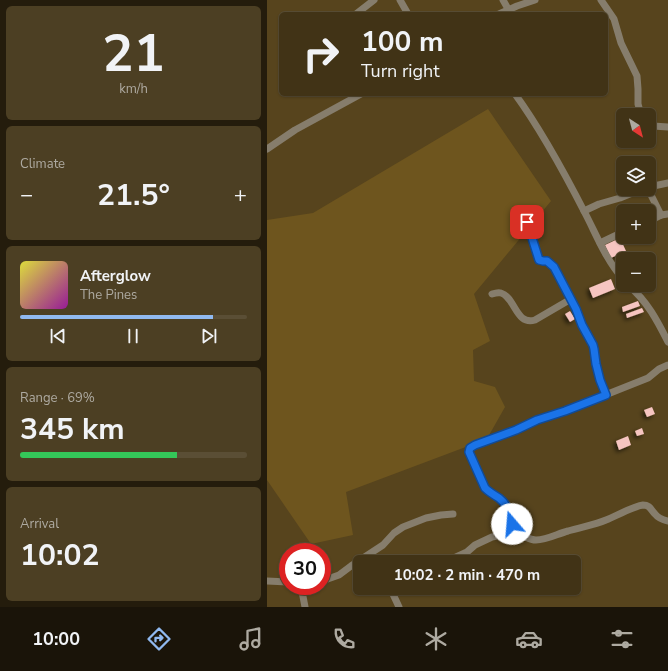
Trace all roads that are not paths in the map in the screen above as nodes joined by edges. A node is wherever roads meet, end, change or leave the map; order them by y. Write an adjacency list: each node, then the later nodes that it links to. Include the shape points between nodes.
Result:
1 (374, 0): 6 (street)
2 (399, 0): 7 (street)
3 (503, 0): 8 (street)
4 (535, 0): 8 (street)
5 (601, 0): 11 (street, via 614,18 621,42 637,76)
6 (359, 12)
7 (407, 12)
8 (510, 12)
9 (357, 96): 14 (street, via 295,130)
10 (516, 96): 19 (street, via 547,144)
11 (639, 108)
12 (656, 126): 13 (street)
13 (668, 127)
14 (267, 149)
15 (668, 184): 16 (street)
16 (656, 187)
17 (625, 196): 19 (street)
18 (654, 196): 20 (street)
19 (584, 211): 23 (street)
20 (665, 214)
21 (527, 222): 27 (street, via 539,260 547,261 554,267)
22 (616, 235): 23 (street)
23 (600, 243): 24 (street)
24 (616, 269)
25 (637, 292): 28 (street)
26 (492, 294): 27 (street, via 503,293 526,321 535,320)
27 (571, 299): 30 (street, via 594,349 600,380)
28 (668, 342)
29 (668, 365): 30 (street, via 648,378)
30 (606, 395): 33 (street, via 470,448 469,452 485,488 506,504 512,524)
31 (453, 514): 35 (street, via 426,518 403,527 383,545)
32 (668, 521): 33 (street, via 655,515 651,508 644,505 605,521 544,539 533,540)
33 (520, 533): 34 (street, via 514,539 502,535 492,537)
34 (460, 555)
35 (331, 578)
36 (267, 581): 37 (street)
37 (279, 582)
38 (303, 595): 40 (street)
39 (393, 595): 41 (street)
40 (305, 607)
41 (399, 607)

